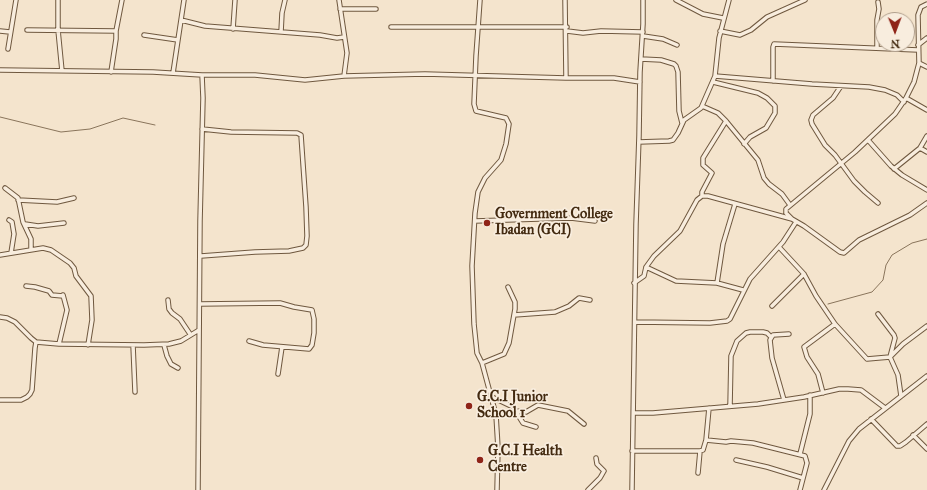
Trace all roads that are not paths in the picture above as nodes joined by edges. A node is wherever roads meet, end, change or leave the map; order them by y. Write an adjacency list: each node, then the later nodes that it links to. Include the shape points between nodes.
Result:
1 (16, 0): 30 (street)
2 (58, 0): 26 (street)
3 (122, 0): 28 (street)
4 (184, 0): 20 (street)
5 (235, 0): 23 (street)
6 (285, 0): 31 (street)
7 (339, 0): 16 (street)
8 (480, 0): 22 (street)
9 (566, 0): 24 (street)
10 (643, 0): 32 (street)
11 (729, 0): 19 (street)
12 (805, 0): 29 (street, via 767,17 740,35)
13 (679, 1): 19 (street, via 703,14)
14 (878, 2): 18 (street)
15 (927, 4): 41 (street, via 921,7 918,15)
16 (340, 9): 17 (street); 34 (street)
17 (376, 9)
18 (878, 12)
19 (723, 18): 29 (street)
20 (181, 20): 23 (street); 37 (street)
21 (391, 27): 22 (street)
22 (478, 27): 24 (street); 52 (street)
23 (233, 29): 31 (street)
24 (567, 29): 32 (street, via 582,33 601,31); 55 (street)
25 (27, 30): 26 (street)
26 (58, 30): 28 (street); 48 (street)
27 (0, 31): 30 (street)
28 (116, 31): 49 (street)
29 (720, 31): 54 (street)
30 (10, 32): 43 (street)
31 (281, 32): 35 (street)
32 (643, 34): 39 (street); 44 (street)
33 (144, 36): 37 (street)
34 (344, 37): 35 (street); 38 (street)
35 (336, 38): 38 (street)
36 (927, 38): 41 (street)
37 (178, 40): 50 (street)
38 (345, 42): 53 (street, via 347,53)
39 (677, 45)
40 (915, 47): 41 (street)
41 (918, 47): 45 (street)
42 (875, 48): 56 (street, via 774,44)
43 (8, 49)
44 (641, 59): 57 (street); 64 (street, via 661,60 676,66)
45 (919, 63): 46 (street); 60 (street, via 914,82)
46 (927, 67)
47 (0, 70): 48 (street)
48 (62, 70): 49 (street)
49 (111, 72): 50 (street)
50 (174, 73): 51 (street)
51 (202, 75): 53 (street, via 255,75 293,80); 65 (street)
52 (476, 75): 53 (street); 55 (street); 85 (street, via 476,111 506,118 509,124 501,160 485,178 478,192)
53 (344, 76)
54 (715, 76): 56 (street); 58 (street)
55 (566, 78): 57 (street, via 614,78)
56 (773, 81): 59 (street)
57 (640, 82): 68 (street)
58 (713, 82): 61 (street); 69 (street, via 758,93 775,106 775,113 766,128 750,137)
59 (841, 86): 60 (street, via 886,90); 72 (street, via 811,120 819,136)
60 (905, 100): 62 (street); 67 (street, via 895,114)
61 (702, 106): 63 (street, via 718,113); 64 (street)
62 (927, 110)
63 (726, 121): 69 (street); 76 (street, via 702,158 703,165 712,173)
64 (682, 124): 68 (street, via 673,140)
65 (202, 129): 94 (street); 94 (street, via 301,134 307,236 306,246 289,251)
66 (927, 136): 70 (street)
67 (868, 140): 72 (street); 73 (street)
68 (639, 142): 97 (street)
69 (744, 144): 82 (street, via 758,160 764,178)
70 (920, 148): 71 (street); 73 (street)
71 (927, 152)
72 (841, 164): 79 (street, via 854,181); 82 (street)
73 (894, 169): 75 (street)
74 (5, 188): 78 (street)
75 (927, 190)
76 (702, 196): 81 (street); 95 (street, via 697,200 680,231 658,251)
77 (74, 198): 78 (street, via 57,202)
78 (18, 200): 89 (street)
79 (878, 203)
80 (927, 203): 87 (street, via 910,215 859,240 844,253)
81 (735, 204): 83 (street); 98 (street, via 723,244)
82 (790, 205): 83 (street, via 786,213)
83 (792, 219): 87 (street)
84 (8, 220): 92 (street, via 12,222 14,234)
85 (475, 221): 86 (street, via 571,218); 124 (street, via 472,266 474,324 477,353)
86 (595, 221)
87 (796, 222): 90 (street)
88 (64, 223): 89 (street, via 38,226)
89 (24, 224): 91 (street, via 31,239)
90 (779, 247): 96 (street); 101 (street, via 753,274)
91 (31, 250): 92 (street); 120 (street, via 50,250 70,263 91,296 92,320)
92 (12, 253): 93 (street)
93 (0, 255)
94 (200, 256): 104 (street)
95 (646, 267): 97 (street, via 644,276); 98 (street, via 676,281)
96 (804, 274): 105 (street); 110 (street)
97 (634, 283): 109 (street)
98 (717, 283): 101 (street)
99 (26, 286): 118 (street, via 48,291 52,295 63,295 67,310)
100 (508, 287): 107 (street, via 515,302)
101 (743, 290): 109 (street, via 727,321)
102 (168, 300): 113 (street, via 172,313 180,319)
103 (590, 300): 107 (street, via 579,298 555,312)
104 (200, 304): 112 (street); 122 (street, via 280,303 312,310 314,333 311,348 306,350)
105 (772, 306)
106 (878, 314): 123 (street, via 895,338)
107 (514, 315): 124 (street, via 509,343 504,354)
108 (0, 317): 117 (street, via 18,324)
109 (635, 322): 139 (street)
110 (835, 324): 123 (street, via 867,359); 129 (street, via 804,347 818,374)
111 (927, 326): 123 (street, via 903,344)
112 (199, 330): 113 (street); 154 (street)
113 (190, 334): 121 (street, via 181,341)
114 (789, 334): 115 (street)
115 (771, 337): 134 (street, via 770,348); 135 (street, via 763,332 750,332 737,341 731,356)
116 (249, 341): 122 (street)
117 (36, 342): 118 (street); 133 (street, via 30,394 21,400)
118 (59, 344): 120 (street)
119 (133, 344): 120 (street); 121 (street); 128 (street)
120 (88, 345)
121 (164, 345): 125 (street, via 167,356)
122 (282, 347): 126 (street)
123 (890, 358): 131 (street, via 898,375)
124 (482, 363): 132 (street)
125 (178, 368)
126 (278, 374)
127 (927, 376): 131 (street)
128 (135, 392)
129 (823, 393): 130 (street); 137 (street, via 839,389 861,390)
130 (810, 396): 134 (street); 149 (street, via 810,414)
131 (901, 396): 137 (street)
132 (492, 397): 138 (street); 155 (street, via 498,448)
133 (0, 400)
134 (784, 400): 135 (street)
135 (730, 406): 136 (street)
136 (709, 408): 139 (street); 145 (street)
137 (885, 408): 140 (street)
138 (516, 411): 141 (street, via 526,412 538,405 568,411); 143 (street, via 523,423)
139 (634, 413): 147 (street)
140 (871, 419): 144 (street, via 897,446); 159 (street, via 849,441)
141 (584, 424)
142 (927, 424): 144 (street)
143 (536, 427)
144 (914, 435): 146 (street)
145 (706, 440): 148 (street, via 704,448); 149 (street, via 753,443)
146 (927, 449)
147 (632, 451): 148 (street); 157 (street)
148 (700, 451): 152 (street)
149 (800, 454): 153 (street, via 805,456 808,462)
150 (596, 458): 156 (street, via 597,464 604,471)
151 (736, 460): 153 (street)
152 (698, 474)
153 (803, 478): 158 (street)
154 (198, 490)
155 (497, 490)
156 (588, 490)
157 (632, 490)
158 (800, 490)
159 (824, 490)

